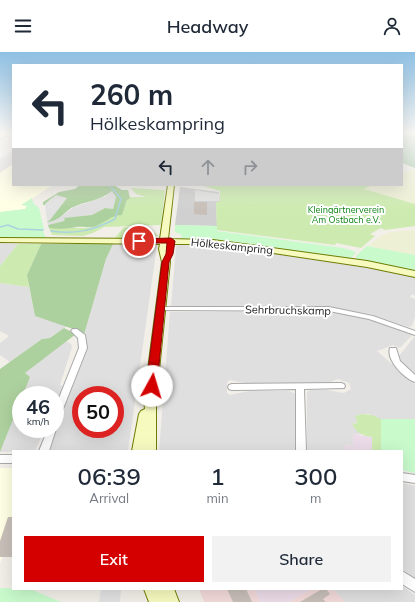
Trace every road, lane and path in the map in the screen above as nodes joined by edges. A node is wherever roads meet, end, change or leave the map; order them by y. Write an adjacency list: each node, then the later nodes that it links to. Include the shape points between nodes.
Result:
1 (171, 186): 4 (main road)
2 (176, 186): 4 (main road)
3 (0, 240): 4 (main road, Hölkeskampring)
4 (168, 241): 5 (main road, Hölkeskampring, via 229,244 367,264); 6 (main road, via 170,254 166,262)
5 (415, 274)
6 (160, 309): 7 (street, Sehrbruchskamp, via 329,310 371,317); 15 (main road)
7 (414, 330)
8 (75, 331): 14 (street, via 82,337 82,348)
9 (393, 350): 10 (street, via 396,363)
10 (415, 379)
11 (341, 386): 13 (street)
12 (232, 387): 13 (street)
13 (300, 387): 20 (street)
14 (64, 396)
15 (150, 400): 18 (main road); 19 (main road)
16 (49, 438): 17 (street)
17 (44, 450)
18 (139, 450)
19 (149, 450)
20 (300, 450)
21 (0, 459): 22 (street)
22 (12, 459)
23 (403, 477): 24 (street)
24 (415, 479)
25 (403, 578): 26 (street)
26 (415, 586)
27 (152, 590): 29 (main road)
28 (166, 590): 30 (main road)
29 (157, 602)
30 (171, 602)

